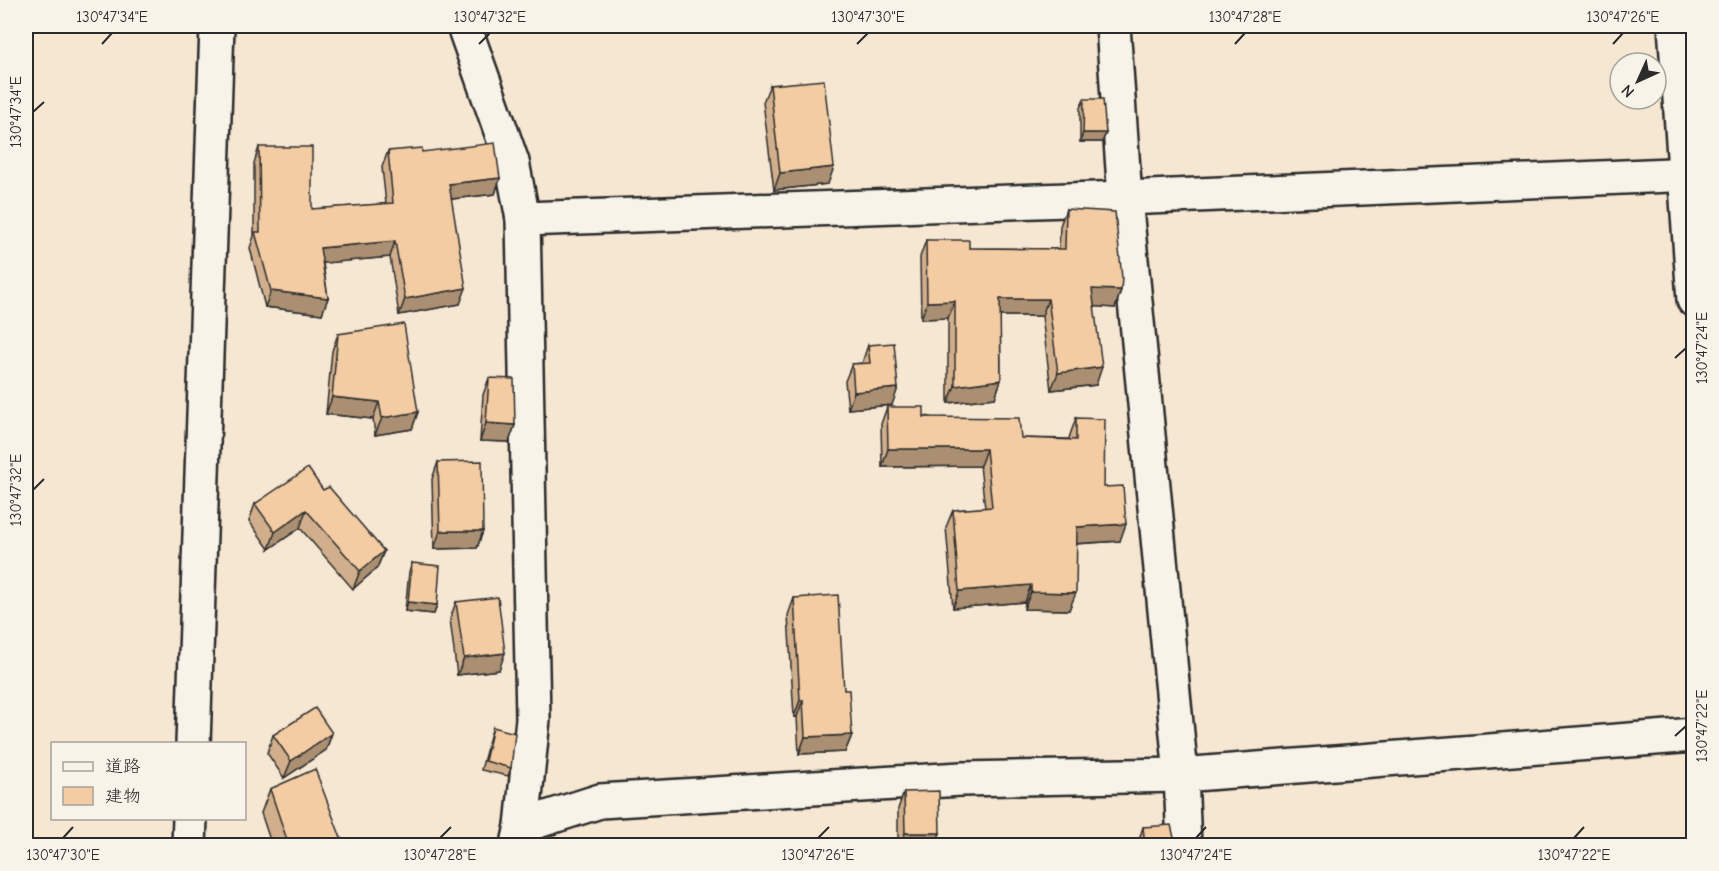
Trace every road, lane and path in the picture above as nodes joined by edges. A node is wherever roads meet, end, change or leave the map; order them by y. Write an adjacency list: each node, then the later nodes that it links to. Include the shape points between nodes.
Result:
1 (218, 26): 10 (street)
2 (464, 26): 7 (street, via 512,162)
3 (1113, 26): 6 (street)
4 (1675, 26): 5 (street)
5 (1690, 174): 6 (street); 8 (street)
6 (1125, 198): 7 (street); 11 (street)
7 (523, 219): 13 (street, via 533,719)
8 (1694, 300)
9 (1694, 735): 11 (street)
10 (193, 742)
11 (1181, 775): 13 (street, via 960,779 600,801); 15 (street)
12 (190, 820): 14 (street)
13 (520, 836)
14 (189, 846)
15 (1184, 846)

